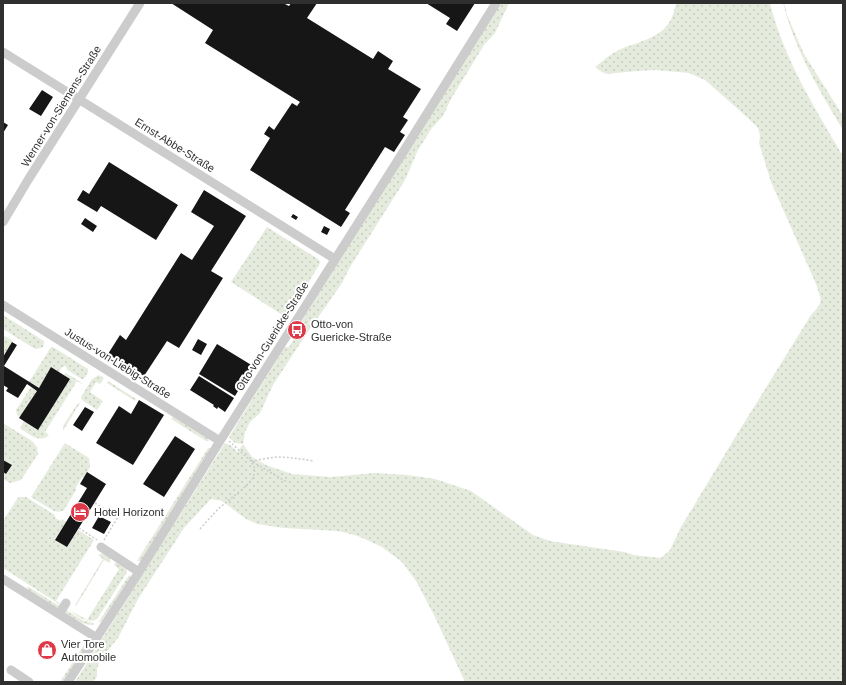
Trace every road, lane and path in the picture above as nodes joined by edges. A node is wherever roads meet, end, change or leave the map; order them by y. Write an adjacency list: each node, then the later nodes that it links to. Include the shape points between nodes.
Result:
1 (140, 3): 4 (street, Werner-von-Siemens-Straße)
2 (496, 3): 6 (street, Otto-von-Guericke-Straße)
3 (3, 52): 4 (street, Ernst-Abbe-Straße)
4 (79, 99): 5 (street, Werner-von-Siemens-Straße); 6 (street, Ernst-Abbe-Straße)
5 (3, 222)
6 (335, 259): 8 (street, Otto-von-Guericke-Straße)
7 (3, 305): 8 (street, Justus-von-Liebig-Straße)
8 (221, 439): 9 (path, via 234,445); 16 (street, Otto-von-Guericke-Straße)
9 (251, 461): 10 (path, via 274,458); 11 (path); 14 (path, via 255,469 253,478)
10 (314, 461)
11 (287, 482)
12 (95, 503): 13 (path, via 118,517 102,543)
13 (79, 528)
14 (200, 529)
15 (101, 548): 16 (street)
16 (139, 572): 20 (street, Otto-von-Guericke-Straße)
17 (3, 579): 19 (street)
18 (66, 603): 19 (street)
19 (59, 614): 20 (street)
20 (97, 638): 23 (street, Otto-von-Guericke-Straße)
21 (11, 670): 22 (street)
22 (23, 680)
23 (68, 682)

